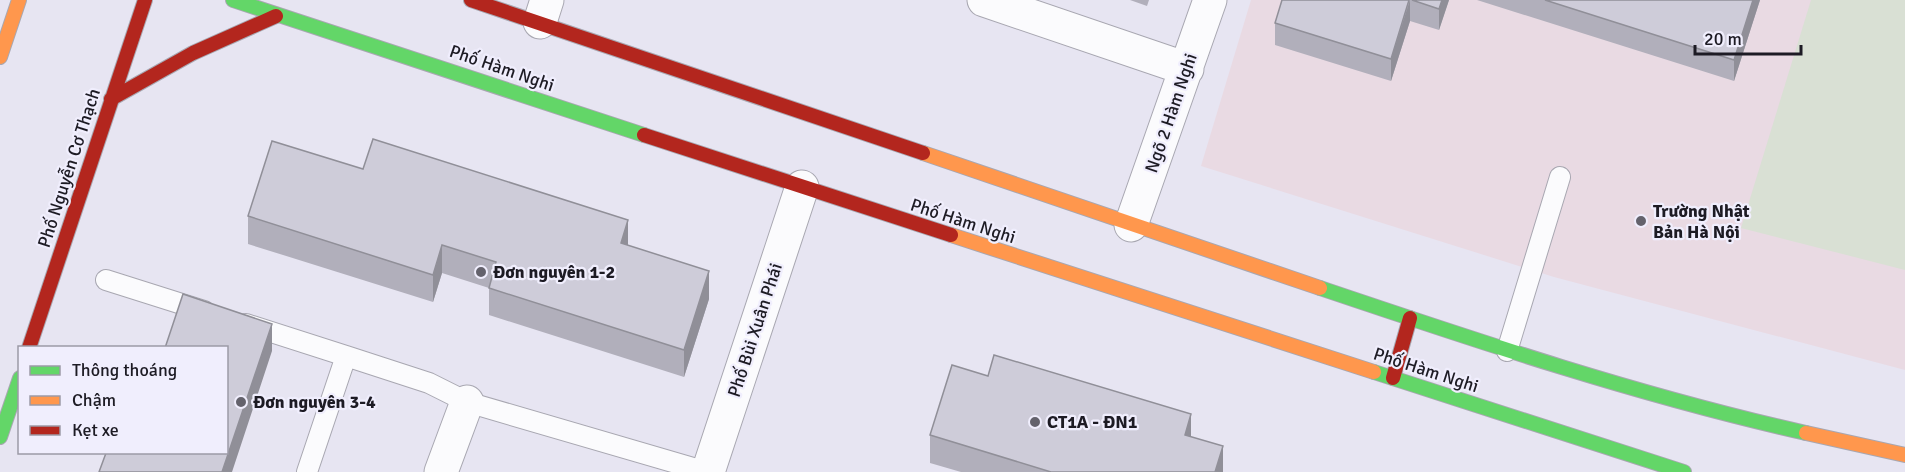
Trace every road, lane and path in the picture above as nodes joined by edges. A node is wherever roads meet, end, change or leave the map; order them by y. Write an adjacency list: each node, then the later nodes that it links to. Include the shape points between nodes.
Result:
1 (18, 0): 9 (main road)
2 (146, 0): 11 (main road, Phố Nguyễn Cơ Thạch)
3 (233, 0): 8 (main road, Phố Hàm Nghi)
4 (471, 0): 7 (main road)
5 (984, 0): 10 (street)
6 (1210, 0): 10 (street, Ngõ 2 Hàm Nghi)
7 (543, 11): 14 (main road)
8 (276, 16): 11 (main road, via 193,52); 13 (main road, Phố Hàm Nghi, via 389,49)
9 (0, 57)
10 (1187, 69): 14 (street, Ngõ 2 Hàm Nghi)
11 (111, 99): 17 (main road, Phố Nguyễn Cơ Thạch)
12 (1560, 177): 18 (lane)
13 (802, 187): 20 (main road, Phố Hàm Nghi); 27 (street, Phố Bùi Xuân Phái)
14 (1131, 225): 16 (main road)
15 (106, 280): 19 (lane)
16 (1410, 318): 18 (main road); 20 (main road)
17 (30, 346)
18 (1507, 351): 24 (main road, via 1726,415)
19 (346, 356): 22 (lane, via 429,382); 25 (lane)
20 (1393, 378): 28 (main road, Phố Hàm Nghi)
21 (18, 384): 23 (main road)
22 (467, 402): 26 (street); 27 (lane)
23 (0, 437)
24 (1905, 455)
25 (307, 472)
26 (441, 472)
27 (707, 472)
28 (1684, 472)

